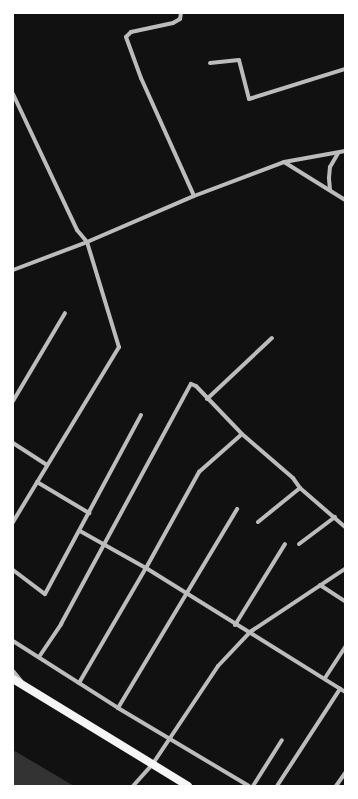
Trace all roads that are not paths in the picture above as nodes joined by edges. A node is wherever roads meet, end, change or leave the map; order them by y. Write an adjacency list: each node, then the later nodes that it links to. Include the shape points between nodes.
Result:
1 (181, 13): 10 (street, via 180,19 173,23 131,32 126,37 141,78)
2 (210, 63): 3 (street, via 239,60 249,99)
3 (345, 69)
4 (13, 94): 13 (street, via 77,230)
5 (345, 151): 6 (street)
6 (338, 153): 7 (street); 8 (street, via 330,167)
7 (284, 162): 8 (street); 10 (street)
8 (330, 190): 11 (street)
9 (345, 195): 11 (street)
10 (194, 196): 13 (street)
11 (340, 196): 12 (street)
12 (345, 200)
13 (87, 242): 14 (street); 22 (street, via 119,347)
14 (13, 270)
15 (65, 313): 18 (street)
16 (272, 338): 17 (street)
17 (207, 399): 20 (street); 34 (street, via 196,386 190,385)
18 (13, 401)
19 (141, 415): 26 (street)
20 (242, 434): 24 (street, via 293,478); 35 (street, via 199,472)
21 (13, 443): 22 (street)
22 (47, 465): 23 (street)
23 (37, 482): 26 (street); 28 (street)
24 (300, 488): 27 (street); 29 (street)
25 (236, 509): 39 (street)
26 (89, 513): 31 (street)
27 (335, 517): 30 (street); 33 (street)
28 (13, 522)
29 (258, 522)
30 (345, 526)
31 (80, 531): 34 (street); 37 (street, via 45,594)
32 (285, 544): 41 (street)
33 (298, 544)
34 (105, 545): 35 (street); 45 (street)
35 (146, 568): 39 (street); 49 (street)
36 (345, 569): 38 (street)
37 (13, 570)
38 (320, 585): 40 (street); 42 (street)
39 (186, 593): 41 (street); 53 (street)
40 (345, 601)
41 (235, 625): 42 (street)
42 (250, 632): 47 (street); 54 (street, via 218,666)
43 (13, 641): 45 (street)
44 (345, 647): 47 (street)
45 (39, 658): 49 (street)
46 (13, 671): 50 (street)
47 (325, 678): 51 (street)
48 (13, 679): 50 (main road)
49 (80, 683): 53 (street)
50 (27, 687): 56 (main road)
51 (340, 689): 52 (street); 62 (street)
52 (345, 692)
53 (118, 708): 54 (street)
54 (171, 738): 56 (street); 60 (street)
55 (282, 740): 61 (street)
56 (152, 765): 58 (street); 59 (main road)
57 (345, 773): 63 (street)
58 (133, 786)
59 (188, 786)
60 (249, 786)
61 (253, 786)
62 (277, 786)
63 (336, 786)

